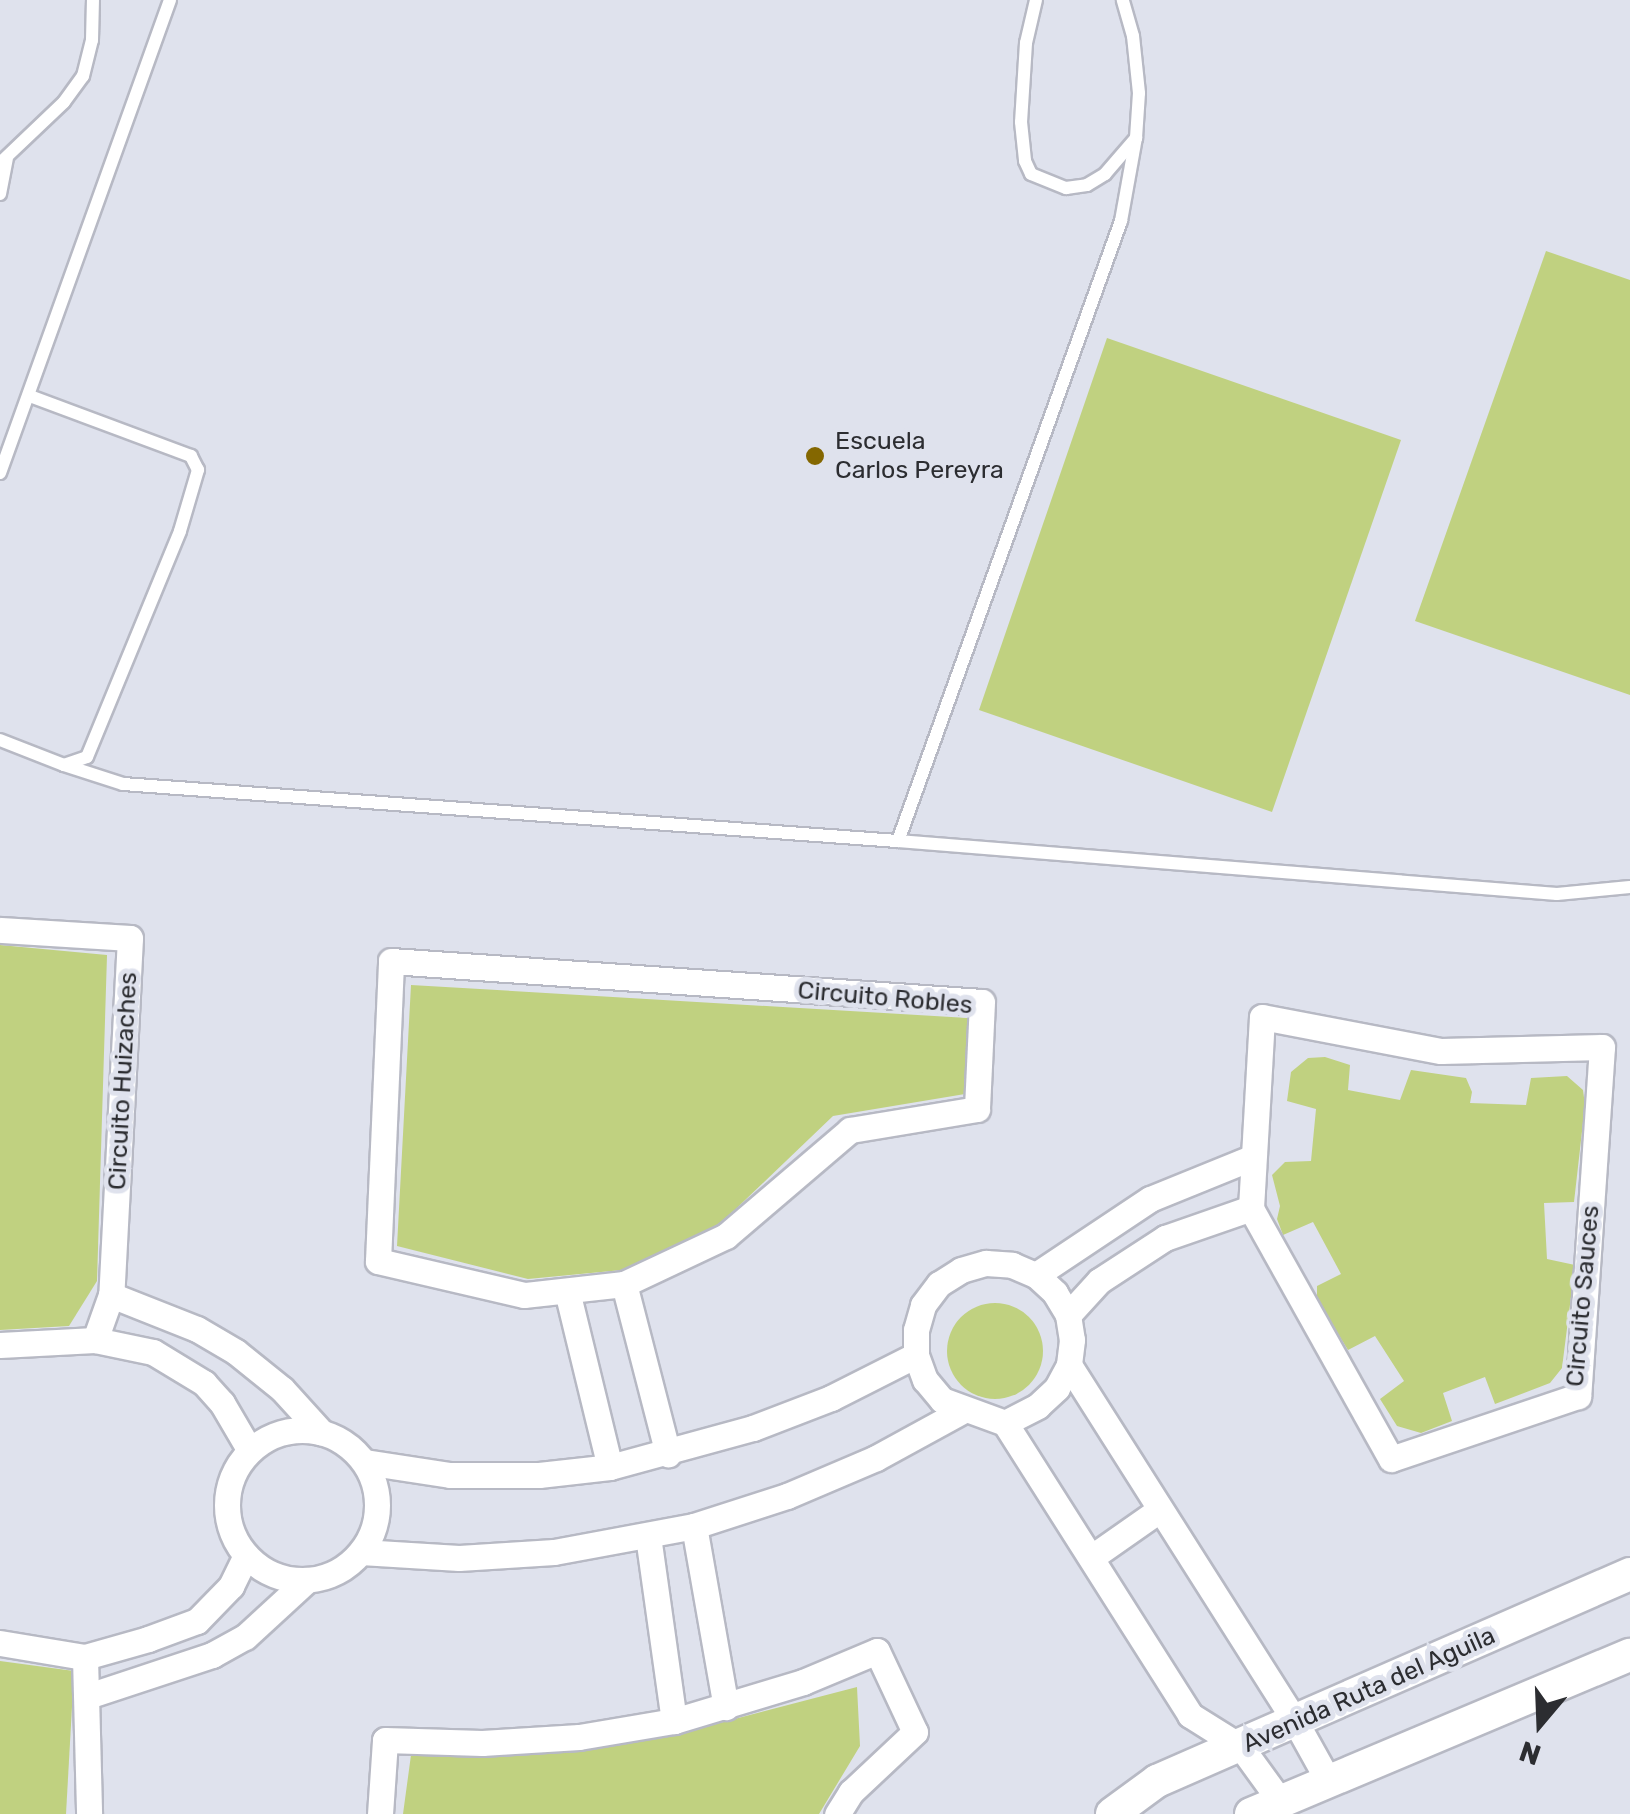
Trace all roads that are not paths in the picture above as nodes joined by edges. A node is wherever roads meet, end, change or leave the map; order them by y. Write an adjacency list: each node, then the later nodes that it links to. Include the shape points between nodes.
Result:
1 (93, 0): 6 (lane, via 83,76)
2 (170, 0): 8 (lane)
3 (1036, 0): 5 (lane, via 1021,122 1031,174 1052,186 1087,184)
4 (1123, 0): 5 (lane, via 1139,94)
5 (1136, 138): 12 (lane, via 1122,221)
6 (4, 161): 7 (lane)
7 (0, 194)
8 (30, 396): 9 (lane); 11 (lane, via 191,456 198,470 180,531 87,756)
9 (0, 473)
10 (0, 740): 11 (lane)
11 (64, 766): 12 (lane, via 123,784)
12 (898, 841): 13 (lane, via 1556,894)
13 (1630, 888)
14 (0, 930): 22 (street, Circuito Huizaches, via 130,938)
15 (1252, 1158): 16 (street); 17 (street, Circuito Sauces); 17 (street, Circuito Sauces, via 1262,1018 1442,1051 1602,1048 1578,1396 1391,1459)
16 (1150, 1200): 18 (street); 19 (street)
17 (1250, 1208): 18 (street)
18 (1165, 1238): 23 (street, via 1099,1282)
19 (1036, 1275): 23 (street); 27 (street, via 986,1263 939,1284 923,1305)
20 (624, 1284): 21 (street, Circuito Robles); 21 (street, Circuito Robles, via 726,1236 850,1130 977,1109 982,1002 392,962 378,1262 524,1295); 34 (street)
21 (567, 1291): 36 (street)
22 (112, 1295): 24 (street, Circuito Huizaches); 26 (street, via 183,1322)
23 (1068, 1315): 28 (street)
24 (96, 1340): 25 (street); 29 (street, via 153,1352)
25 (0, 1344)
26 (236, 1352): 29 (street); 32 (street)
27 (916, 1355): 30 (street, via 925,1380); 34 (street, via 831,1398)
28 (1069, 1366): 31 (street, via 1038,1406); 37 (street)
29 (204, 1383): 33 (street)
30 (962, 1411): 31 (street); 38 (street, via 858,1466)
31 (1006, 1423): 42 (street)
32 (322, 1433): 33 (street, via 298,1429); 35 (street)
33 (249, 1449): 41 (street, via 228,1490 227,1513)
34 (668, 1454): 36 (street)
35 (366, 1462): 36 (street, via 450,1475); 40 (street, via 378,1509)
36 (610, 1466)
37 (1159, 1510): 42 (street); 53 (street)
38 (694, 1526): 39 (street); 51 (street)
39 (648, 1536): 40 (street, via 554,1552 459,1558); 52 (street)
40 (361, 1552): 44 (street, via 336,1571)
41 (246, 1555): 44 (street, via 264,1570); 45 (street, via 231,1586)
42 (1092, 1557): 54 (street, via 1190,1715)
43 (1630, 1574): 53 (street, Avenida Ruta del Aguila)
44 (307, 1580): 48 (street, via 245,1637)
45 (197, 1621): 48 (street); 49 (street)
46 (0, 1643): 49 (street)
47 (1630, 1654): 55 (street)
48 (212, 1655): 50 (street)
49 (85, 1656): 50 (street)
50 (88, 1696): 57 (street)
51 (726, 1708): 52 (street); 59 (street, via 877,1651 915,1732 851,1792)
52 (674, 1721): 58 (street, via 578,1737 386,1740)
53 (1295, 1721): 54 (street, Avenida Ruta del Aguila); 55 (street)
54 (1241, 1747): 56 (street); 60 (street, Avenida Ruta del Aguila, via 1157,1781)
55 (1329, 1782): 56 (street)
56 (1266, 1808)
57 (89, 1814)
58 (380, 1814)
59 (837, 1814)
60 (1112, 1814)

